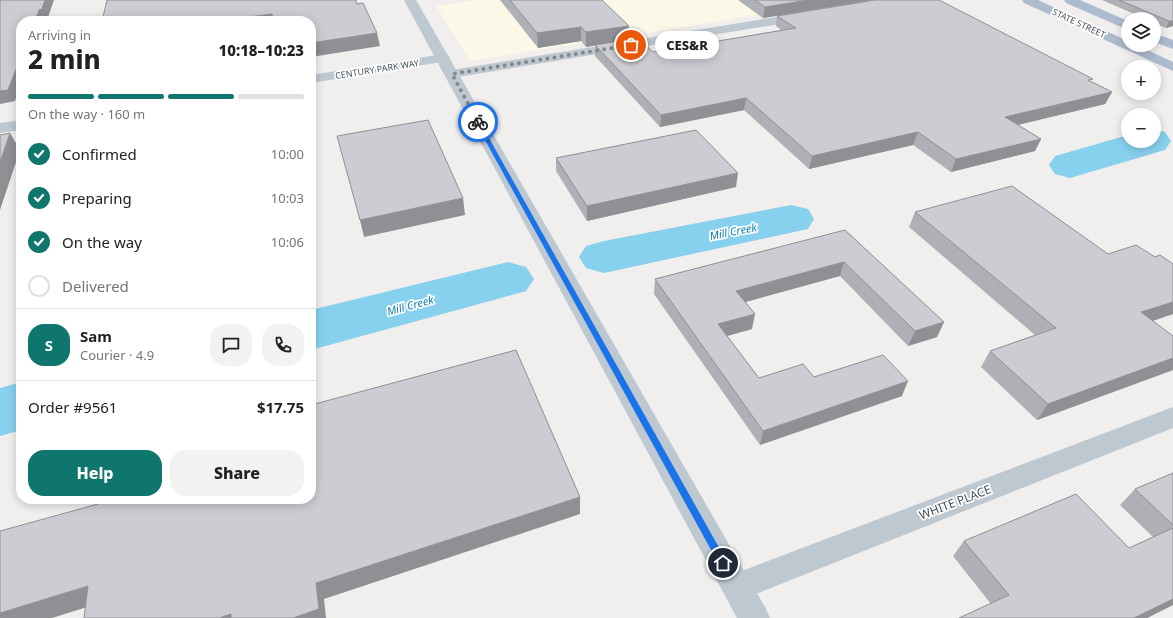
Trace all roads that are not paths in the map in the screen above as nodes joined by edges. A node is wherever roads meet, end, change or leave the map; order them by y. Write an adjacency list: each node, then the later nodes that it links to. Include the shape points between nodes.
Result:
1 (410, 0): 8 (street)
2 (1028, 0): 9 (main road, STATE STREET)
3 (1070, 0): 5 (main road, STATE STREET)
4 (820, 14): 8 (street, CENTURY PARK WAY)
5 (1121, 23)
6 (1161, 40): 7 (main road)
7 (1173, 45)
8 (447, 66): 10 (street, CENTURY PARK WAY); 14 (street)
9 (1173, 67)
10 (316, 79)
11 (16, 126): 12 (street)
12 (0, 128)
13 (1173, 416): 14 (street, WHITE PLACE)
14 (737, 587): 15 (street)
15 (754, 618)

